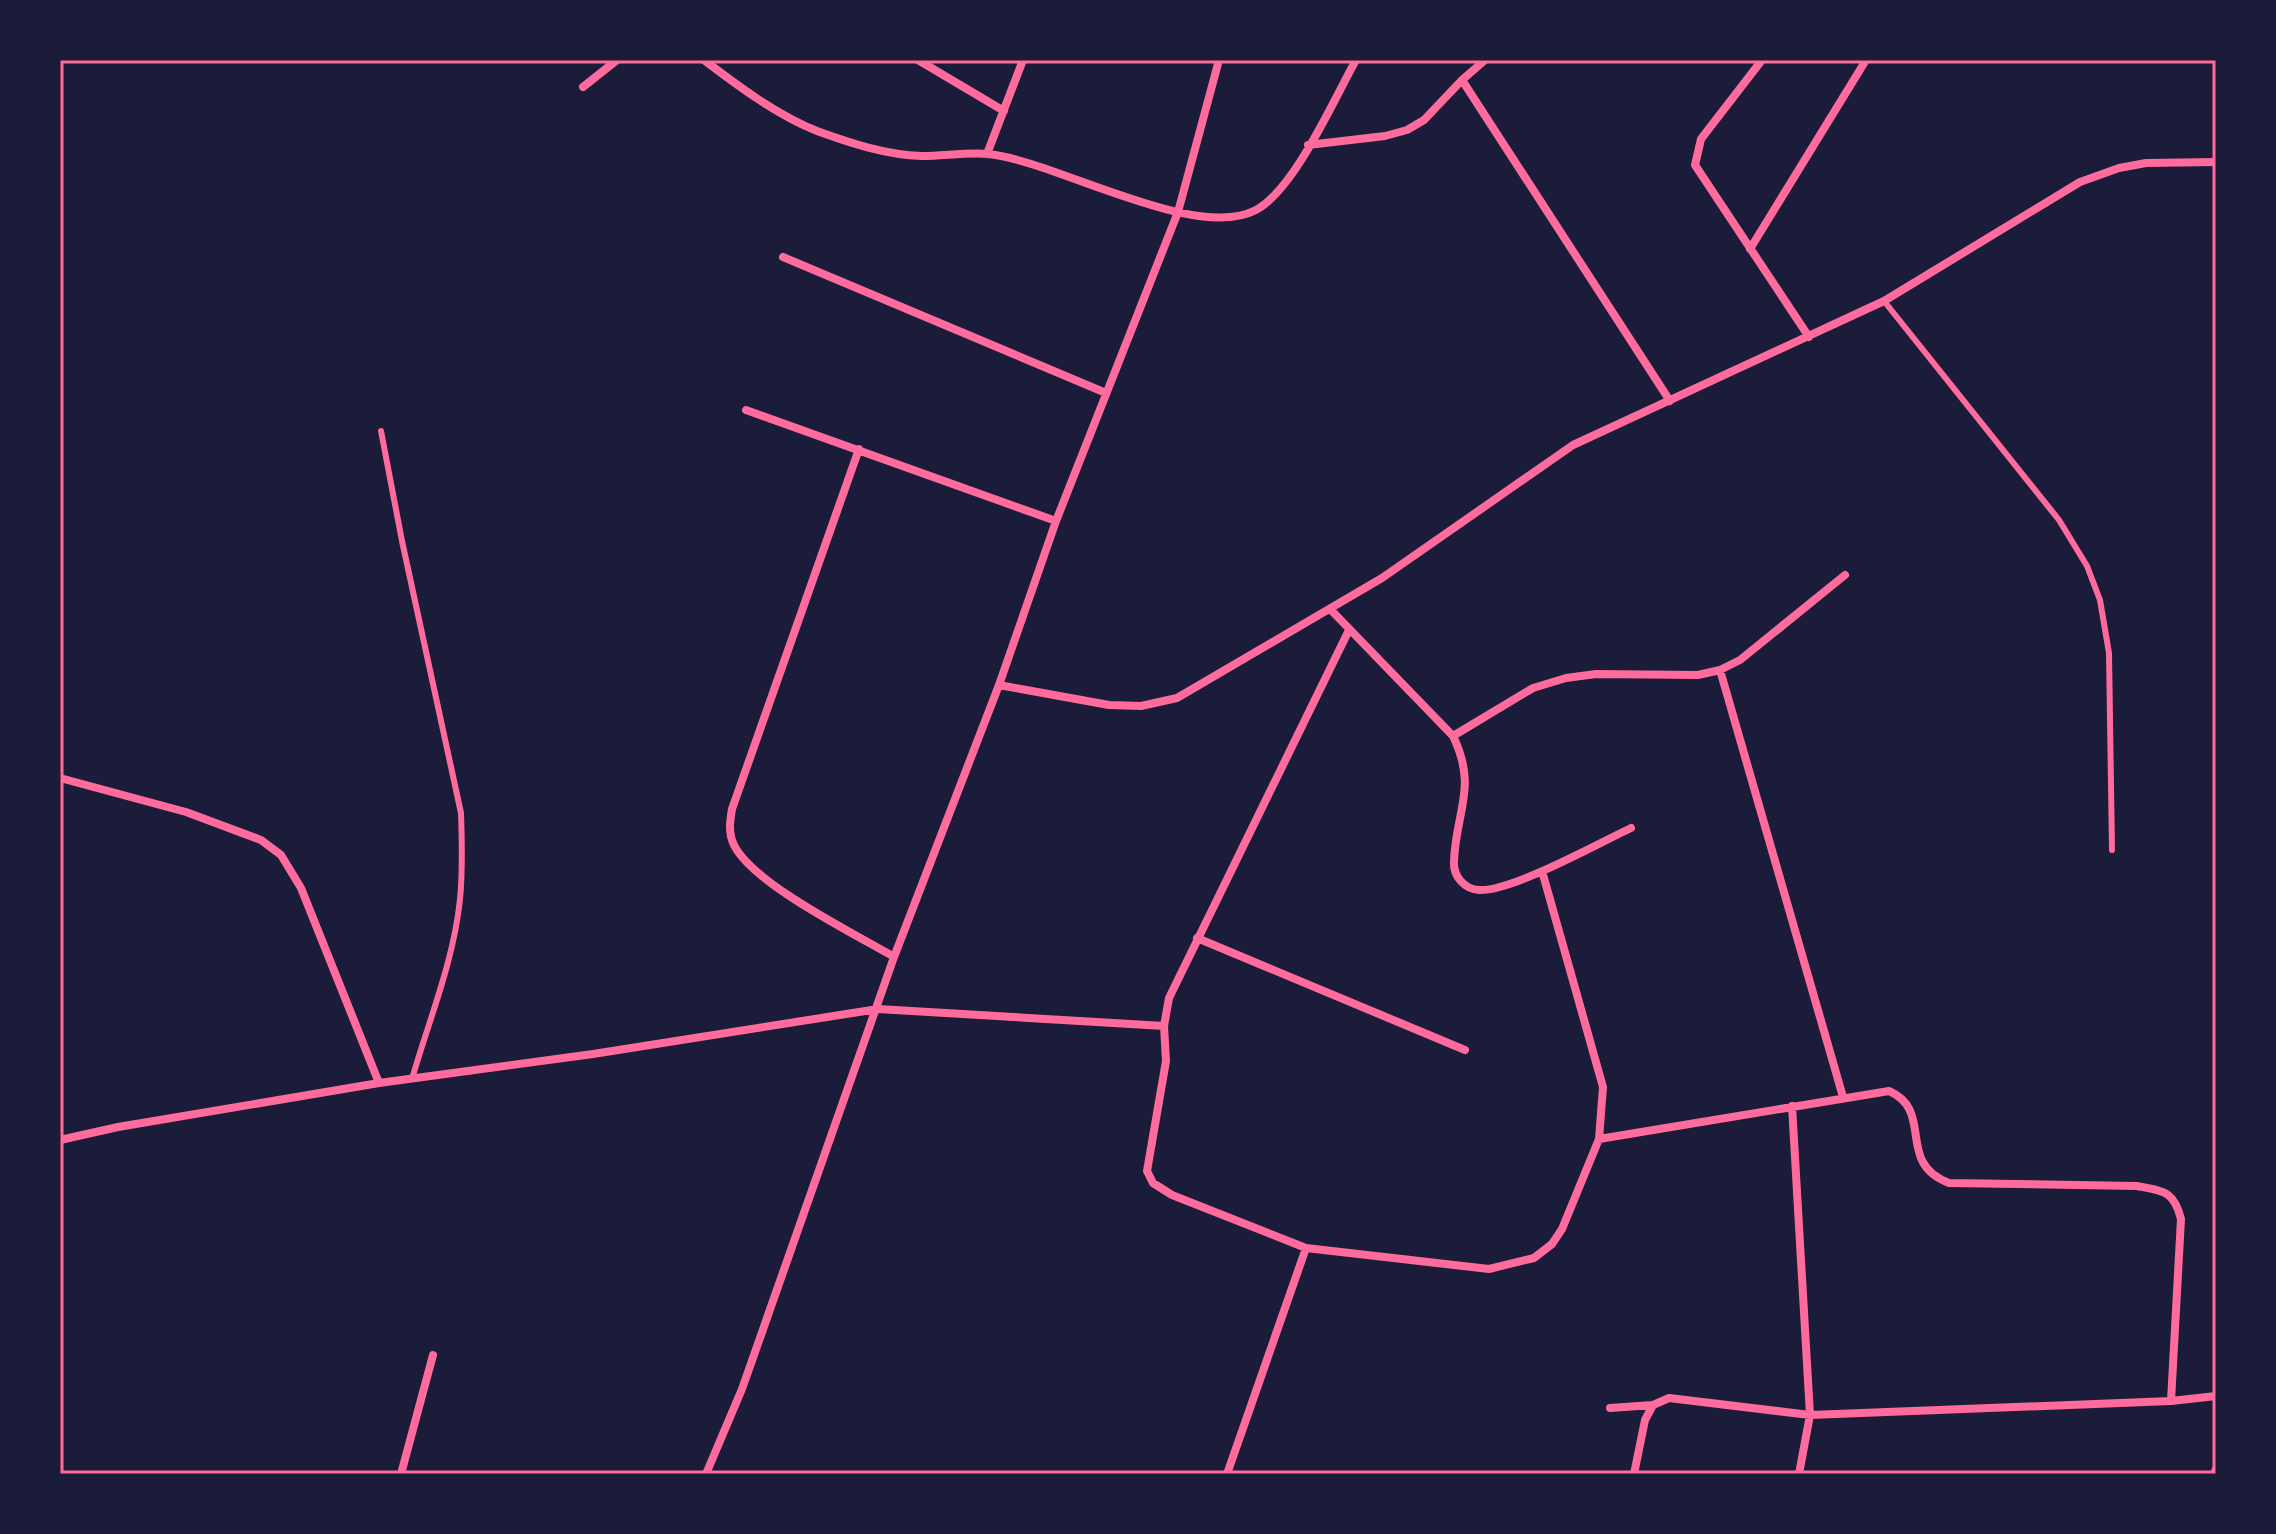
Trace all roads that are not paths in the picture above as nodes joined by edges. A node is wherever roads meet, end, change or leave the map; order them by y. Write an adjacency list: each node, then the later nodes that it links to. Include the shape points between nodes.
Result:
1 (617, 60): 11 (street)
2 (704, 60): 14 (street, via 774,108 829,135 895,155)
3 (918, 60): 12 (street)
4 (1023, 60): 12 (street)
5 (1219, 60): 16 (street)
6 (1356, 60): 13 (street)
7 (1485, 60): 10 (street)
8 (1762, 60): 17 (street, via 1701,139 1695,165)
9 (1866, 60): 17 (street)
10 (1462, 80): 13 (street, via 1424,120 1407,130); 22 (street)
11 (583, 87)
12 (1004, 111): 14 (street)
13 (1308, 145): 16 (street, via 1275,197 1255,211 1228,218)
14 (987, 154): 16 (street)
15 (2216, 162): 19 (street, via 2146,163 2080,182)
16 (1178, 212): 21 (street)
17 (1750, 249): 20 (street)
18 (783, 257): 21 (street)
19 (1884, 301): 20 (street); 35 (lane, via 2059,520 2087,566 2100,600 2109,653)
20 (1809, 337): 22 (street)
21 (1106, 393): 26 (street)
22 (1670, 401): 28 (street, via 1573,445)
23 (746, 410): 25 (street)
24 (381, 431): 42 (lane, via 461,813 460,902)
25 (859, 449): 26 (street); 38 (street, via 729,829 748,864 793,898)
26 (1056, 521): 31 (street)
27 (1845, 575): 30 (street, via 1740,660)
28 (1331, 610): 29 (street); 31 (street, via 1177,698 1141,706 1109,705)
29 (1349, 630): 32 (street); 37 (street)
30 (1720, 670): 32 (street, via 1566,678 1533,688); 44 (street)
31 (999, 685): 38 (street)
32 (1453, 736): 36 (street, via 1466,776 1455,874 1475,890 1489,890)
33 (60, 778): 43 (street, via 186,812 261,840 281,855 301,888)
34 (1631, 828): 36 (street)
35 (2112, 850)
36 (1542, 871): 46 (street, via 1603,1087)
37 (1197, 938): 40 (street, via 1169,998); 41 (street)
38 (894, 957): 39 (street)
39 (878, 1009): 40 (street); 42 (street); 56 (street, via 742,1389)
40 (1164, 1026): 48 (street, via 1166,1061 1147,1171 1153,1183)
41 (1465, 1050)
42 (412, 1079): 43 (street)
43 (379, 1083): 47 (street)
44 (1843, 1097): 45 (street); 51 (street, via 1889,1091 1900,1096 1912,1114 1925,1169 1949,1183 2137,1186 2163,1191 2177,1201 2181,1219)
45 (1792, 1106): 46 (street); 54 (street)
46 (1599, 1139): 48 (street, via 1562,1229 1534,1258 1489,1269)
47 (60, 1140)
48 (1306, 1248): 57 (street)
49 (433, 1355): 55 (street)
50 (2216, 1396): 51 (street)
51 (2171, 1401): 54 (street)
52 (1653, 1405): 53 (street); 54 (street, via 1683,1398); 58 (street)
53 (1610, 1408)
54 (1810, 1415): 59 (street)
55 (401, 1474)
56 (706, 1474)
57 (1227, 1474)
58 (1634, 1474)
59 (1799, 1474)

